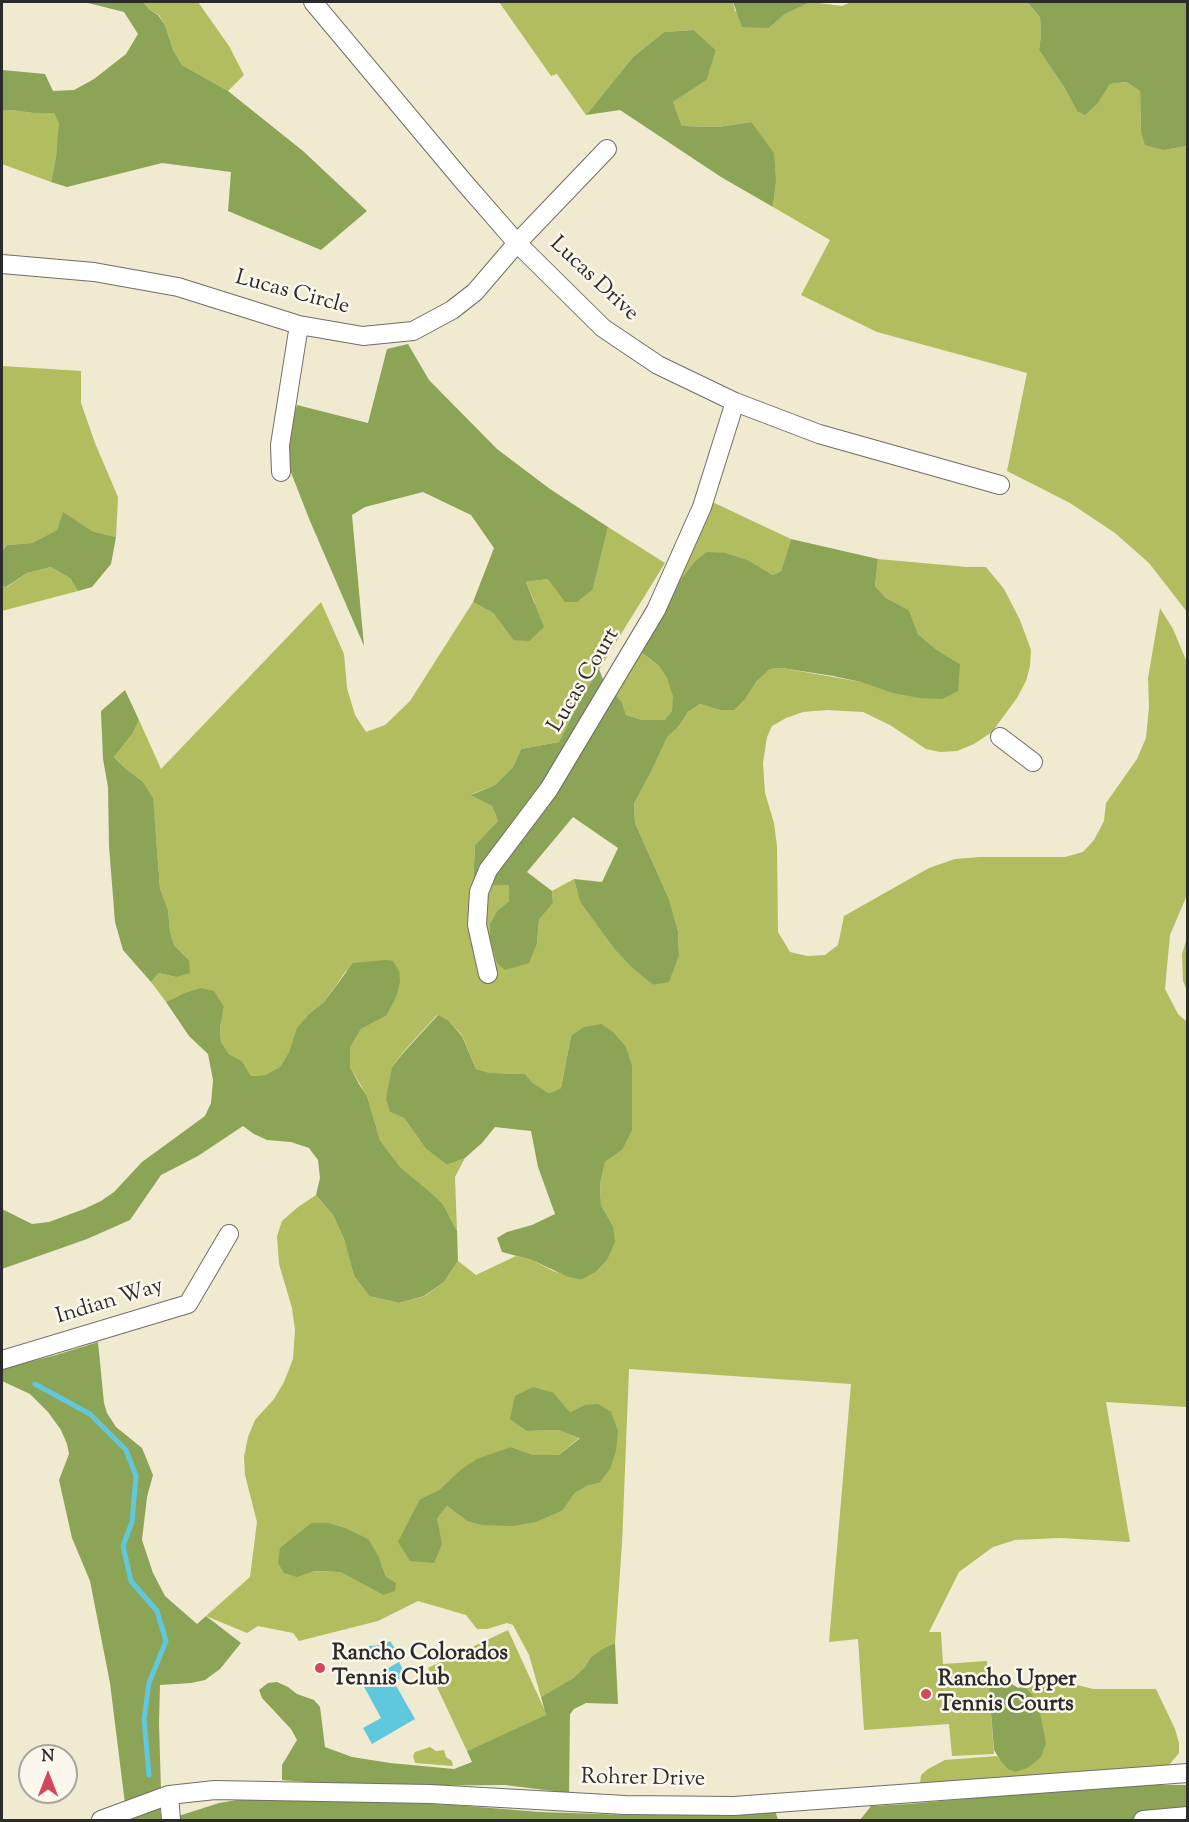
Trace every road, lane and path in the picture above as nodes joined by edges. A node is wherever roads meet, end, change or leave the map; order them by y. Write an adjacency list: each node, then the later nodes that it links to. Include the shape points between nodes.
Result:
1 (313, 2): 3 (street, Lucas Drive)
2 (607, 149): 3 (street, Lucas Circle)
3 (517, 243): 5 (street, Lucas Circle, via 475,292 453,310 413,331 363,336); 6 (street, Lucas Drive, via 603,328 657,365)
4 (2, 264): 5 (street, Lucas Circle, via 94,272 178,286)
5 (299, 325): 7 (street, via 280,445)
6 (735, 402): 8 (street, Lucas Drive, via 819,434); 11 (street, Lucas Court, via 702,507 656,610 549,789 488,870 479,892 477,925)
7 (281, 472)
8 (1000, 485)
9 (1000, 737): 10 (street)
10 (1033, 762)
11 (488, 974)
12 (229, 1234): 13 (street, Indian Way, via 188,1304)
13 (2, 1360)
14 (1188, 1773): 15 (street, Rohrer Drive, via 734,1806 286,1791 215,1790)
15 (169, 1795): 17 (street, Rohrer Drive); 18 (street)
16 (1188, 1816): 19 (street)
17 (101, 1821)
18 (171, 1821)
19 (1143, 1821)

